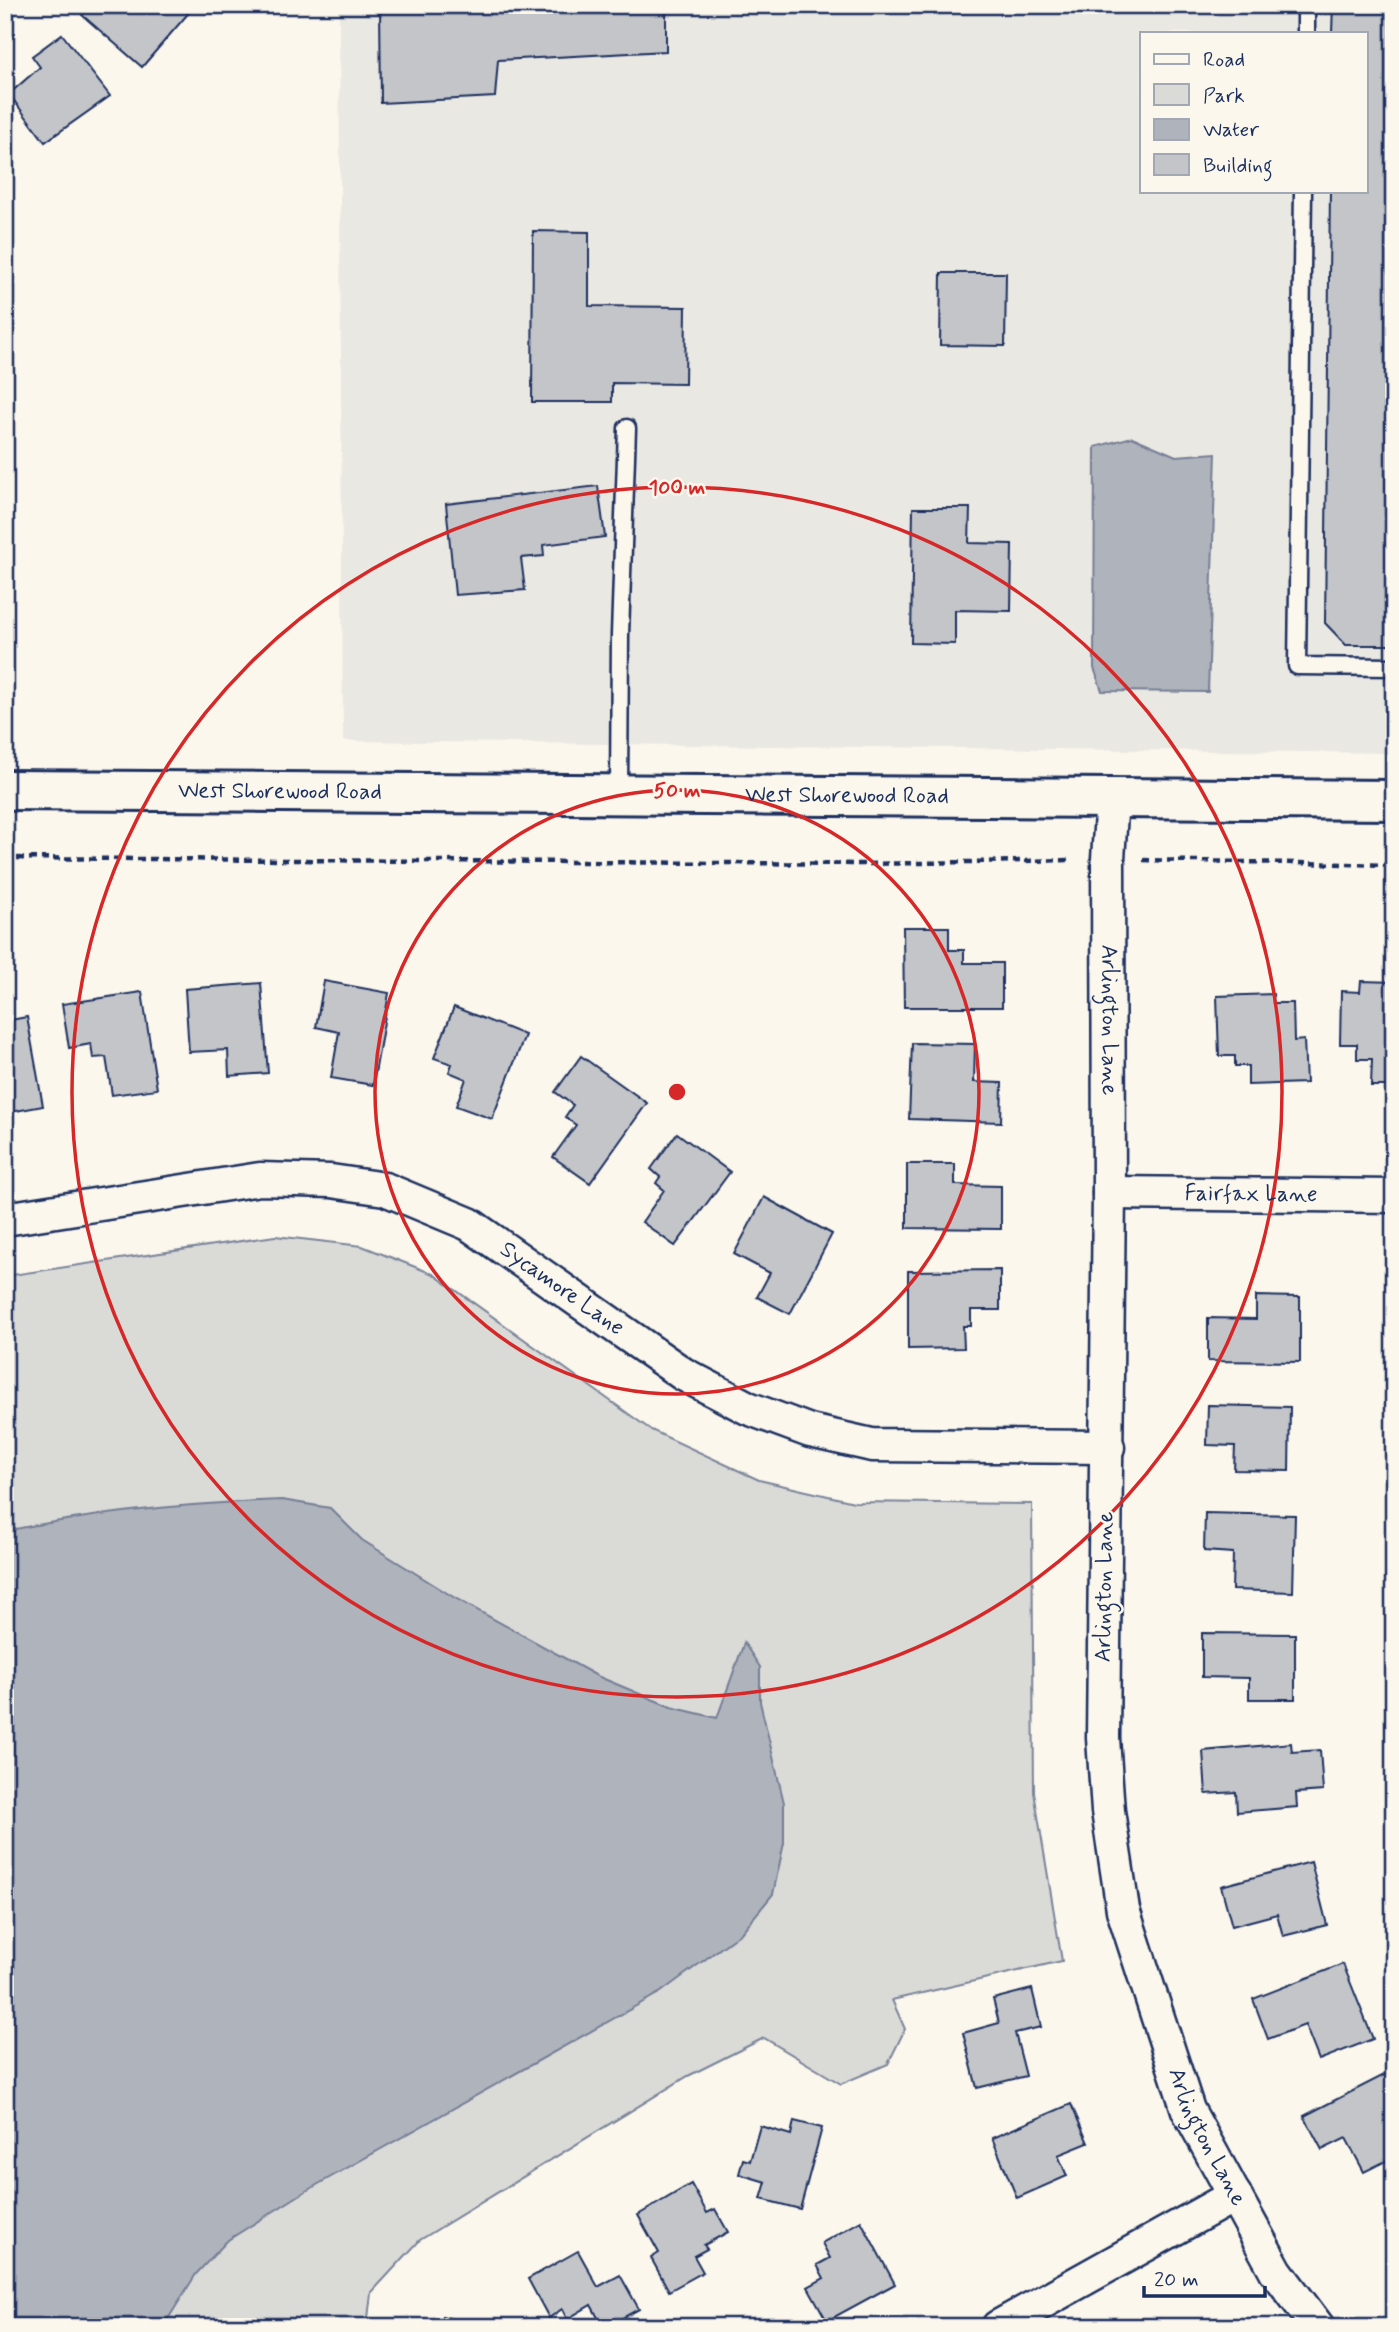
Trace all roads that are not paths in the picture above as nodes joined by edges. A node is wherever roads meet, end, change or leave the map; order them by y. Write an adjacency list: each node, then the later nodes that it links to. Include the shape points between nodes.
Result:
1 (1306, 5): 2 (lane)
2 (1306, 32)
3 (1303, 192): 5 (lane, via 1297,666)
4 (627, 428): 7 (lane)
5 (1394, 667)
6 (5, 790): 7 (main road, West Shorewood Road)
7 (619, 794): 8 (main road, West Shorewood Road)
8 (1112, 799): 9 (main road, West Shorewood Road); 10 (street, Arlington Lane, via 1108,859)
9 (1394, 800)
10 (1109, 1193): 11 (street, Fairfax Lane); 13 (street, Arlington Lane)
11 (1394, 1196)
12 (5, 1219): 13 (street, Sycamore Lane, via 260,1179 331,1181 385,1189 469,1224 683,1374 748,1408 810,1431 872,1444)
13 (1108, 1447): 14 (street, Arlington Lane, via 1103,1738 1123,1910 1188,2110)
14 (1235, 2195): 15 (street); 16 (street, Arlington Lane, via 1276,2270)
15 (998, 2327)
16 (1318, 2327)

